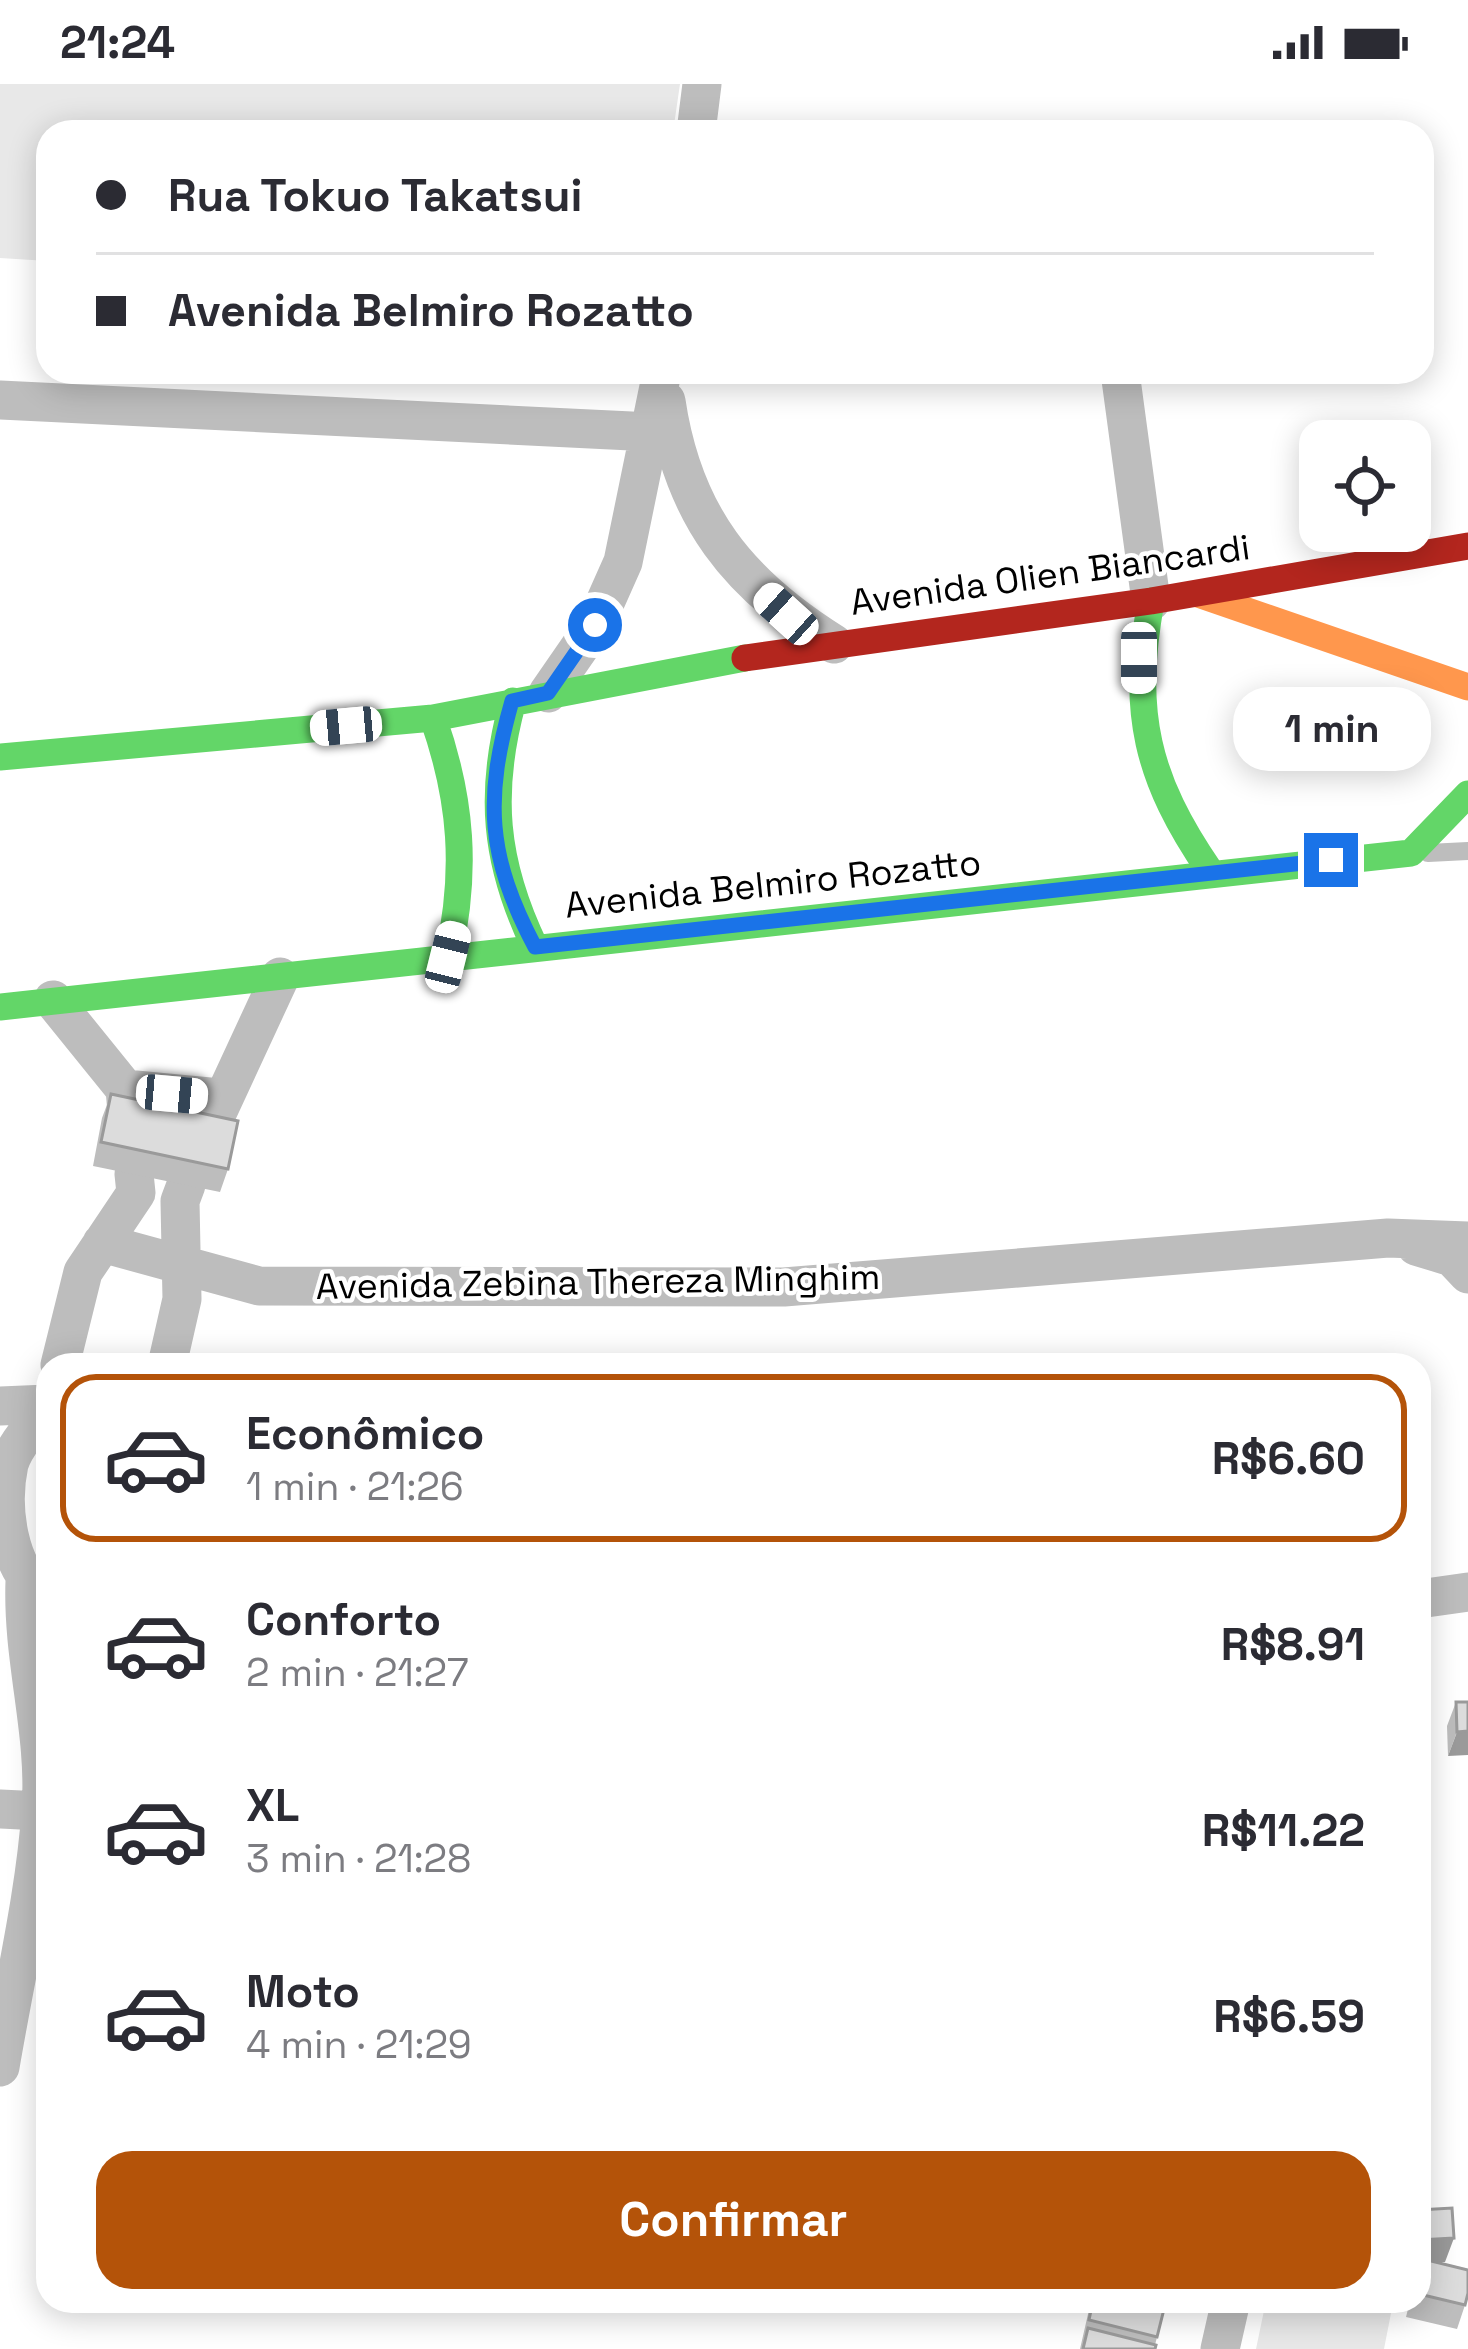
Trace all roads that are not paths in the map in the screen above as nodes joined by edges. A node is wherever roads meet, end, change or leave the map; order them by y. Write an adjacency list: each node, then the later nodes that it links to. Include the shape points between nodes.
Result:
1 (702, 84): 2 (street)
2 (698, 120)
3 (660, 384): 7 (street)
4 (665, 384): 11 (street, via 686,482 711,532 745,577)
5 (1122, 384): 10 (street)
6 (0, 400): 7 (street)
7 (652, 432): 13 (street, via 623,562 595,625)
8 (1468, 545): 9 (street, Avenida Olien Biancardi)
9 (1196, 594): 10 (street, Avenida Olien Biancardi); 12 (street)
10 (1151, 601): 11 (street, Avenida Olien Biancardi); 19 (street, via 1139,658 1139,716 1175,825)
11 (834, 644): 13 (street, Avenida Olien Biancardi)
12 (1468, 687)
13 (530, 697): 14 (street, Avenida Olien Biancardi); 20 (street, via 494,763 492,827 506,890)
14 (433, 718): 15 (street, Avenida Olien Biancardi); 21 (street, via 455,776 465,837 463,898)
15 (0, 757)
16 (1468, 794): 18 (street)
17 (1468, 851): 18 (lane)
18 (1411, 853): 19 (street, Avenida Belmiro Rozatto)
19 (1210, 871): 20 (street, Avenida Belmiro Rozatto)
20 (535, 947): 21 (street, Avenida Belmiro Rozatto)
21 (448, 957): 22 (street, Avenida Belmiro Rozatto)
22 (280, 976): 23 (street, Avenida Belmiro Rozatto); 25 (street)
23 (53, 1000): 24 (street, Avenida Belmiro Rozatto); 25 (street, via 126,1106)
24 (0, 1007)
25 (220, 1098): 26 (street)
26 (205, 1139)
27 (134, 1174): 31 (street, via 136,1192)
28 (186, 1185): 32 (street)
29 (1388, 1238): 30 (street); 32 (street, Avenida Zebina Thereza Minghim, via 784,1286 259,1286); 33 (street, via 1451,1257)
30 (1468, 1241)
31 (102, 1243): 32 (street, Avenida Zebina Thereza Minghim); 34 (street, via 83,1272)
32 (183, 1262): 35 (street)
33 (1468, 1274)
34 (63, 1353)
35 (170, 1353)
36 (0, 1406): 37 (street)
37 (36, 1407)
38 (36, 1421): 39 (street)
39 (5, 1457): 40 (street, via 8,1537)
40 (36, 1588): 41 (street, via 22,1640)
41 (36, 1693)
42 (0, 1809): 43 (street)
43 (36, 1811)
44 (36, 1842): 45 (street)
45 (0, 2067)
46 (1228, 2313): 47 (street)
47 (1220, 2349)

